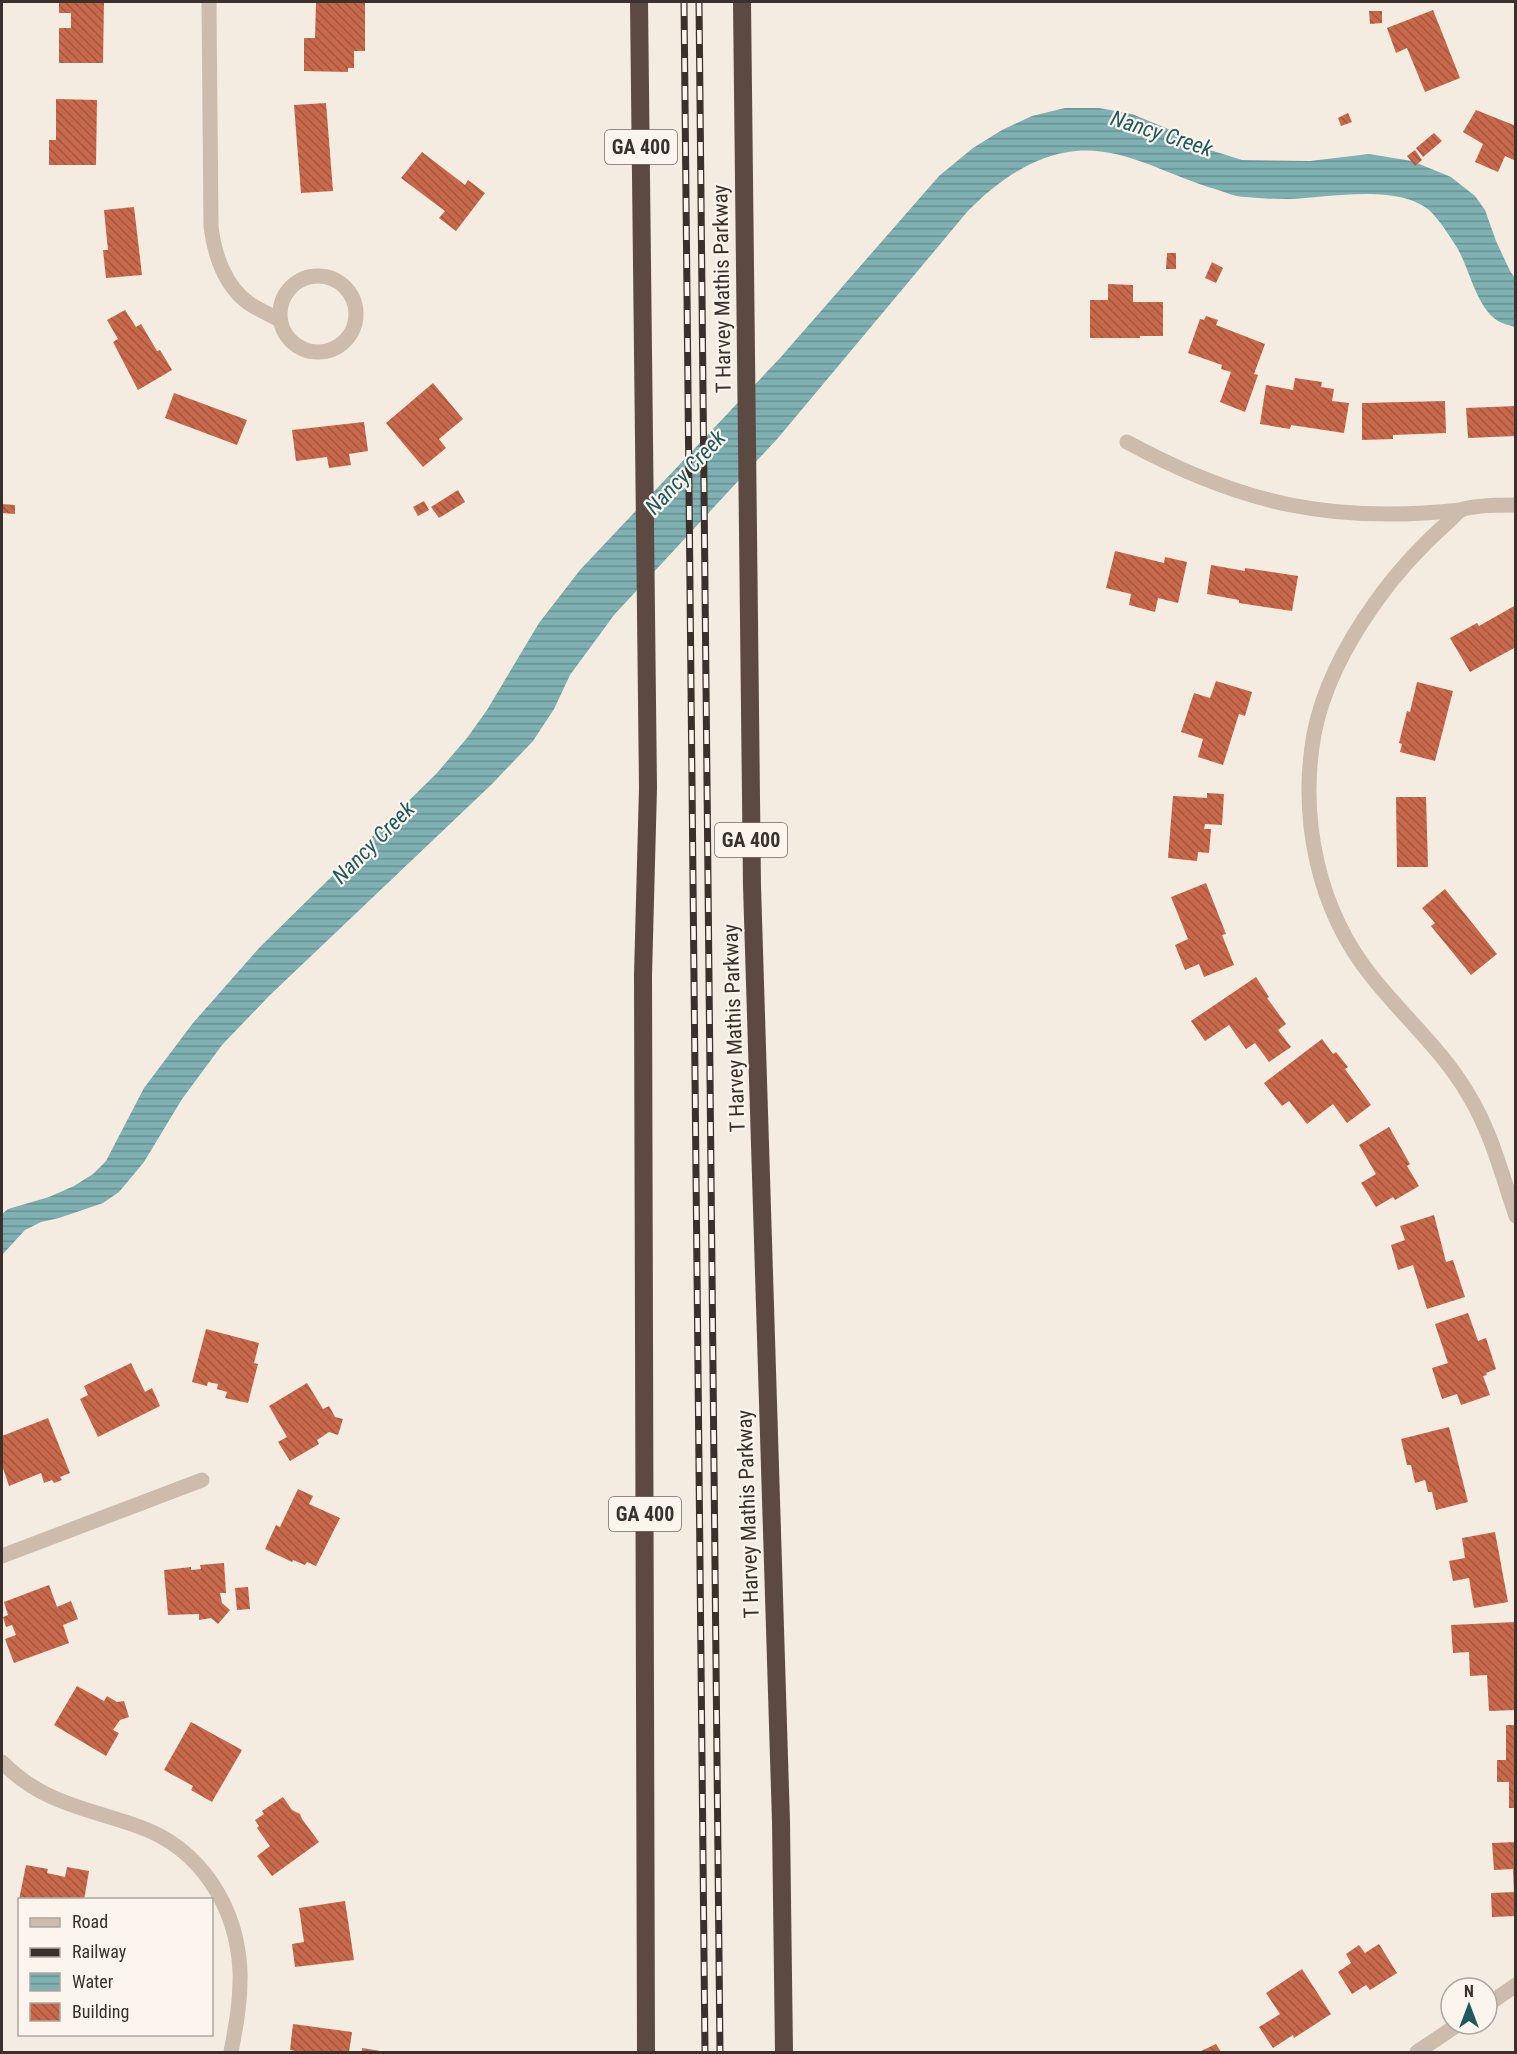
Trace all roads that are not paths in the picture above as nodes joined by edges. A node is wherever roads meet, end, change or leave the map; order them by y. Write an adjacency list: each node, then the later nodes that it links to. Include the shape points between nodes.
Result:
1 (209, 2): 4 (street, via 213,247 226,277 249,303)
2 (639, 2): 16 (highway, GA 400, via 648,788 644,975)
3 (742, 2): 17 (highway, T Harvey Mathis Parkway / GA 400, via 752,886 781,1822)
4 (280, 320): 4 (street, via 280,307 288,290 314,275 338,281 354,301 354,325 348,336 327,350 315,351 292,342)
5 (1127, 442): 7 (street, via 1204,481 1288,505 1374,515)
6 (1515, 505): 7 (street)
7 (1461, 510): 8 (street, via 1392,579 1340,663 1314,734 1310,824 1322,886 1346,940 1372,978 1449,1064 1469,1094 1485,1126)
8 (1515, 1216)
9 (202, 1480): 10 (street)
10 (2, 1556)
11 (2, 1762): 15 (street, via 22,1780 69,1805 161,1836 207,1875 226,1910 237,1947 239,2005)
12 (1515, 1985): 13 (street)
13 (1499, 1996)
14 (1440, 2036): 18 (street)
15 (231, 2052)
16 (646, 2052)
17 (784, 2052)
18 (1416, 2052)

